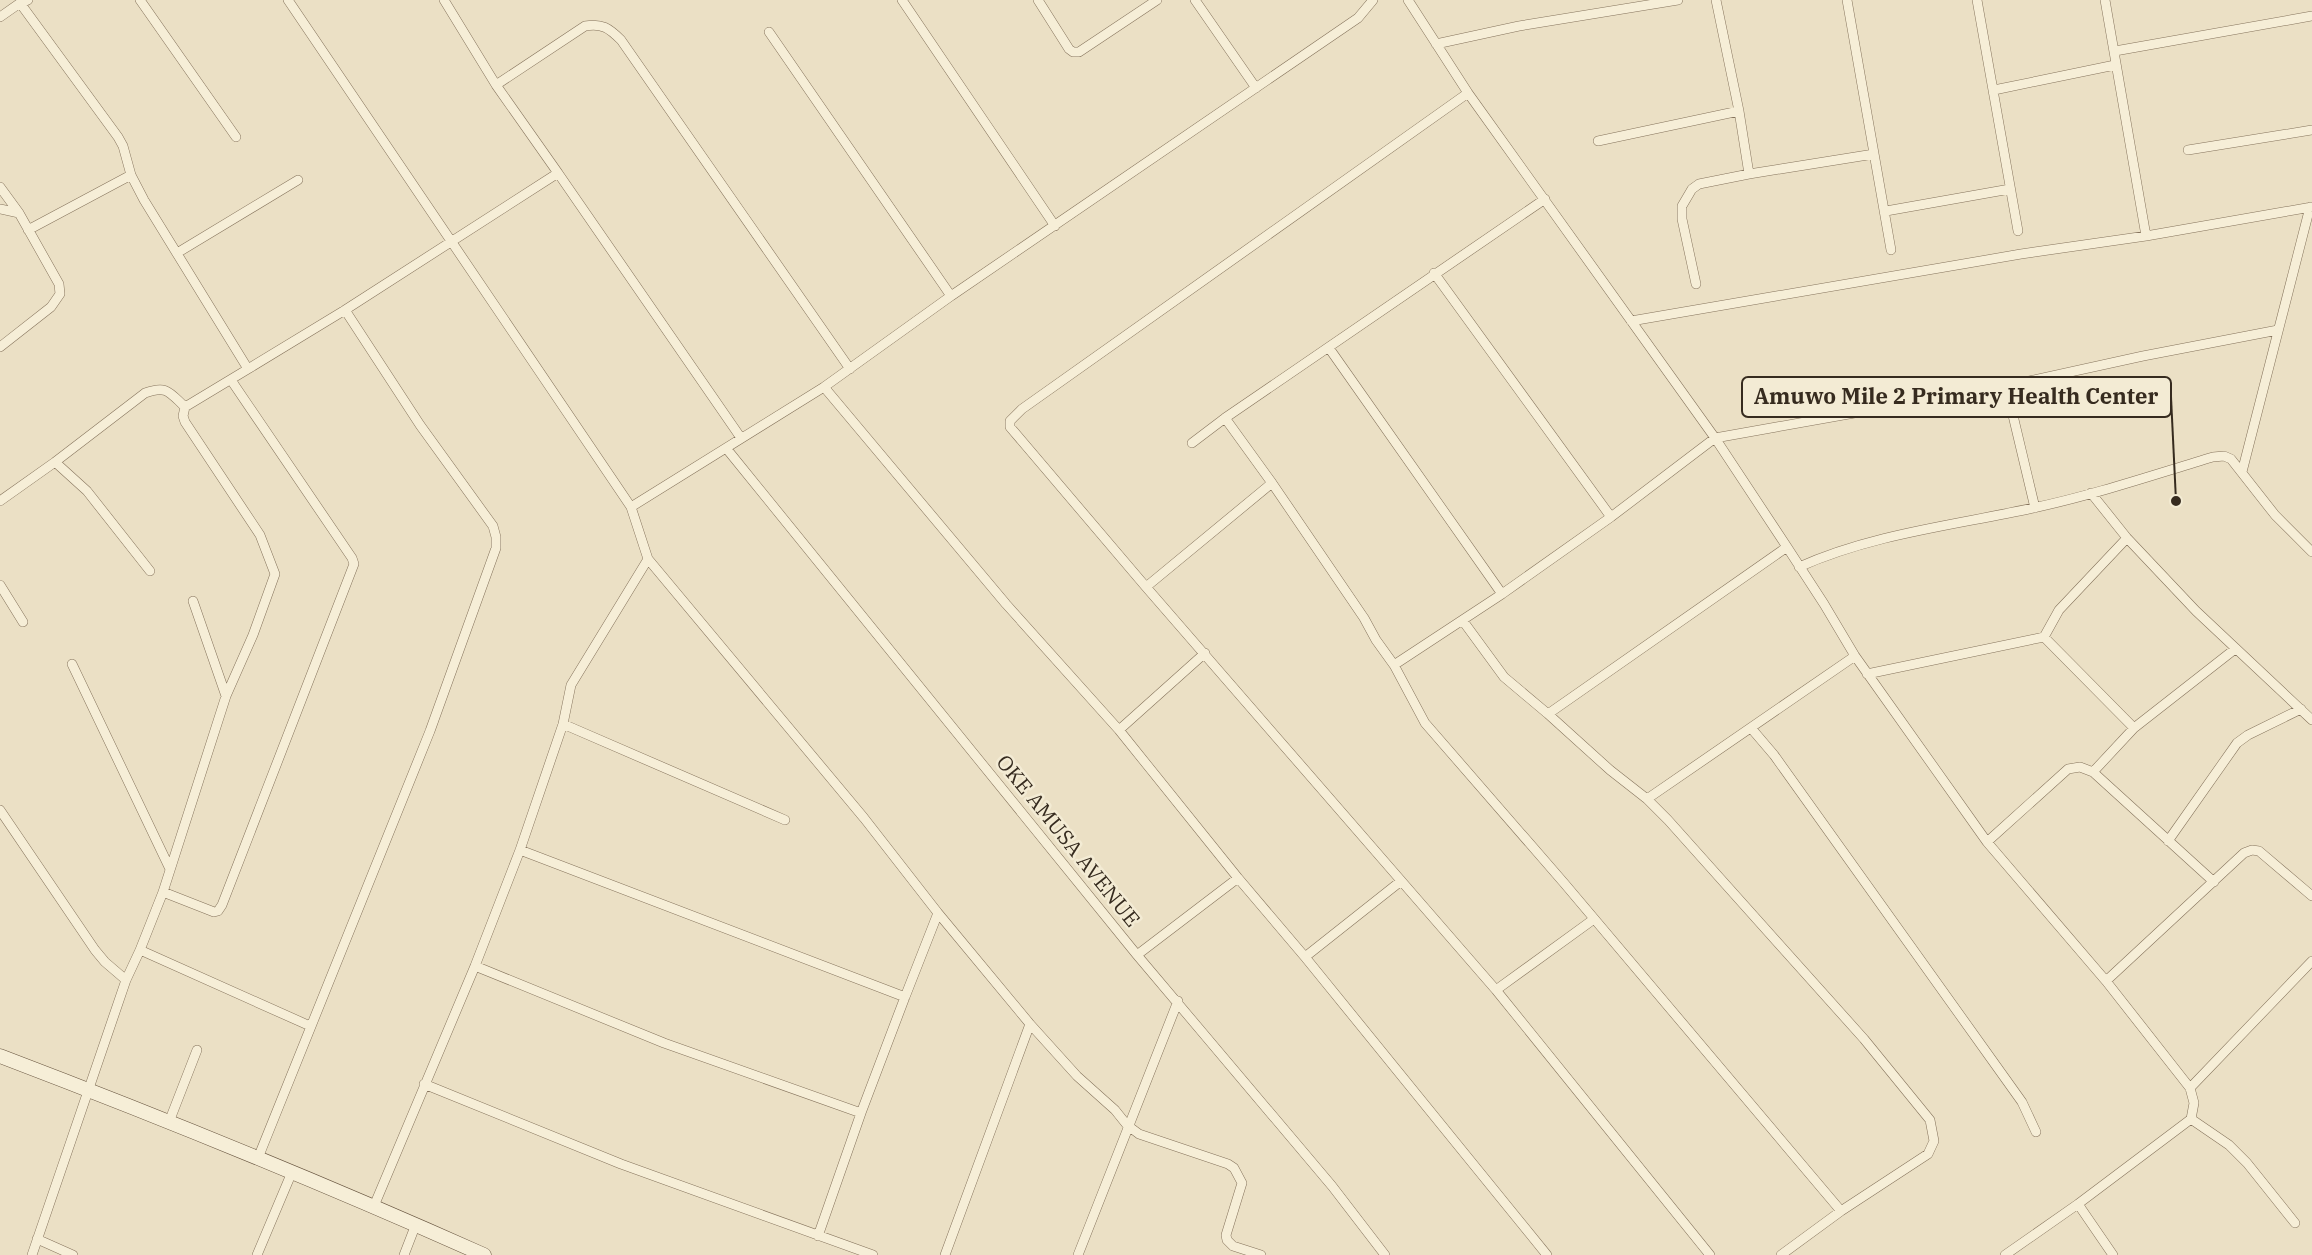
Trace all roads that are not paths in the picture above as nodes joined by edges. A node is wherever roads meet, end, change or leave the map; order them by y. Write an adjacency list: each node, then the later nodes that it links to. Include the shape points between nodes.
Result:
1 (140, 0): 28 (street)
2 (288, 0): 47 (street)
3 (444, 0): 22 (street)
4 (902, 0): 43 (street)
5 (1038, 0): 6 (street, via 1069,49 1079,52)
6 (1157, 0)
7 (1195, 0): 23 (street)
8 (1372, 0): 23 (street, via 1358,18)
9 (1408, 0): 19 (street)
10 (1678, 0): 19 (street)
11 (1716, 0): 26 (street)
12 (1847, 0): 31 (street)
13 (1977, 0): 24 (street)
14 (2105, 0): 20 (street)
15 (24, 2): 17 (street); 34 (street, via 118,137)
16 (2312, 16): 20 (street)
17 (0, 17)
18 (769, 32): 52 (street)
19 (1436, 44): 25 (street)
20 (2115, 51): 21 (street)
21 (2115, 65): 24 (street); 46 (street)
22 (496, 85): 32 (street); 59 (street, via 585,26 610,28)
23 (1256, 88): 43 (street)
24 (1994, 90): 37 (street)
25 (1468, 93): 38 (street); 84 (street, via 1010,421 1014,433)
26 (1739, 111): 29 (street); 33 (street)
27 (2312, 130): 30 (street)
28 (236, 137)
29 (1598, 141)
30 (2188, 150)
31 (1874, 154): 33 (street); 41 (street)
32 (558, 173): 47 (street); 65 (street)
33 (1749, 174): 51 (street, via 1699,184 1682,206)
34 (131, 175): 44 (street); 49 (street)
35 (298, 180): 49 (street)
36 (0, 187): 42 (street)
37 (2010, 189): 41 (street); 45 (street)
38 (1545, 199): 50 (street); 54 (street)
39 (2311, 207): 46 (street); 55 (street)
40 (0, 209): 42 (street)
41 (1886, 212): 48 (street)
42 (19, 213): 44 (street)
43 (1055, 226): 52 (street)
44 (28, 230): 56 (street, via 59,284 60,294 51,307)
45 (2018, 231)
46 (2146, 236): 54 (street)
47 (453, 242): 53 (street); 74 (street)
48 (1891, 250)
49 (177, 253): 58 (street)
50 (1434, 273): 57 (street); 76 (street)
51 (1696, 284)
52 (951, 296): 59 (street)
53 (345, 310): 58 (street); 130 (street, via 420,425 493,526 496,548 430,731)
54 (1631, 321): 66 (street)
55 (2278, 330): 61 (street); 70 (street)
56 (0, 347)
57 (1329, 348): 64 (street); 85 (street)
58 (248, 369): 60 (street)
59 (850, 369): 62 (street)
60 (231, 380): 63 (street); 115 (street, via 354,564 222,905 214,912)
61 (2006, 386): 66 (street); 75 (street)
62 (824, 387): 65 (street); 103 (street, via 1006,604)
63 (185, 406): 69 (street, via 162,389 145,393); 96 (street, via 185,422 260,535 275,574)
64 (1225, 418): 67 (street); 71 (street)
65 (741, 438): 68 (street)
66 (1715, 438): 76 (street); 78 (street)
67 (1191, 443)
68 (726, 448): 74 (street); 120 (street, OKE AMUSA AVENUE)
69 (55, 462): 73 (street); 82 (street, via 87,491)
70 (2242, 472): 72 (street, via 2231,459 2213,457); 79 (street, via 2275,515)
71 (1272, 483): 84 (street); 94 (street)
72 (2091, 493): 75 (street); 77 (street)
73 (0, 501)
74 (631, 507): 80 (street)
75 (2035, 508): 81 (street, via 1887,538)
76 (1611, 517): 85 (street)
77 (2127, 538): 89 (street, via 2059,610); 90 (street)
78 (1787, 547): 81 (street); 98 (street)
79 (2312, 552)
80 (648, 559): 100 (street, via 577,672); 117 (street, via 857,809)
81 (1799, 567): 92 (street)
82 (150, 571)
83 (0, 585): 88 (street)
84 (1146, 587): 91 (street)
85 (1502, 594): 87 (street)
86 (193, 601): 96 (street)
87 (1463, 621): 94 (street); 98 (street, via 1504,677)
88 (23, 622)
89 (2044, 637): 95 (street); 102 (street)
90 (2235, 649): 97 (street); 102 (street)
91 (1205, 653): 103 (street); 113 (street)
92 (1855, 656): 95 (street); 101 (street)
93 (72, 664): 111 (street)
94 (1394, 665): 118 (street, via 1425,723)
95 (1867, 674): 109 (street)
96 (226, 696): 111 (street)
97 (2306, 709): 99 (street); 108 (street, via 2237,742)
98 (1548, 714): 105 (street)
99 (2312, 720)
100 (563, 724): 107 (street); 110 (street)
101 (1751, 728): 105 (street); 140 (street, via 2022,1102)
102 (2134, 728): 104 (street)
103 (1119, 730): 112 (street)
104 (2093, 772): 108 (street); 109 (street, via 2080,767 2068,769)
105 (1647, 799): 145 (street, via 1864,1039 1930,1120 1934,1141 1928,1154)
106 (0, 810): 124 (street, via 95,950)
107 (785, 820)
108 (2168, 841): 114 (street)
109 (1987, 842): 125 (street)
110 (520, 850): 123 (street); 127 (street)
111 (170, 869): 115 (street)
112 (1238, 878): 120 (street); 121 (street)
113 (1401, 881): 121 (street); 126 (street)
114 (2214, 882): 116 (street, via 2252,850 2259,851); 125 (street)
115 (163, 892): 119 (street)
116 (2312, 896)
117 (938, 913): 127 (street); 129 (street)
118 (1594, 919): 126 (street); 145 (street)
119 (140, 950): 124 (street); 130 (street)
120 (1137, 955): 128 (street, OKE AMUSA AVENUE)
121 (1305, 957): 160 (street)
122 (2312, 961): 134 (street)
123 (475, 966): 133 (street); 136 (street, via 664,1043)
124 (126, 980): 135 (street)
125 (2106, 981): 134 (street)
126 (1496, 990): 161 (street)
127 (905, 997): 136 (street)
128 (1178, 1001): 139 (street); 159 (street, OKE AMUSA AVENUE, via 1332,1186)
129 (1030, 1024): 139 (street); 156 (street)
130 (310, 1026): 141 (street)
131 (197, 1050): 138 (street)
132 (0, 1056): 135 (street)
133 (424, 1084): 144 (street); 148 (street, via 621,1164)
134 (2190, 1088): 137 (street, via 2194,1103)
135 (88, 1089): 138 (street); 149 (street)
136 (861, 1113): 148 (street)
137 (2191, 1119): 143 (street); 146 (street, via 2229,1145)
138 (169, 1122): 141 (street)
139 (1127, 1125): 157 (street); 158 (street, via 1139,1134 1234,1168 1242,1183 1227,1240 1233,1246)
140 (2036, 1132)
141 (258, 1158): 142 (street)
142 (292, 1172): 144 (street); 152 (street)
143 (2078, 1204): 163 (street); 164 (street)
144 (374, 1206): 147 (street)
145 (1841, 1211): 162 (street)
146 (2295, 1223)
147 (416, 1224): 153 (street); 154 (street)
148 (818, 1236): 155 (street)
149 (37, 1239): 150 (street); 151 (street)
150 (32, 1255)
151 (73, 1255)
152 (257, 1255)
153 (404, 1255)
154 (484, 1255)
155 (873, 1255)
156 (945, 1255)
157 (1078, 1255)
158 (1261, 1255)
159 (1384, 1255)
160 (1547, 1255)
161 (1710, 1255)
162 (1781, 1255)
163 (2005, 1255)
164 (2113, 1255)

